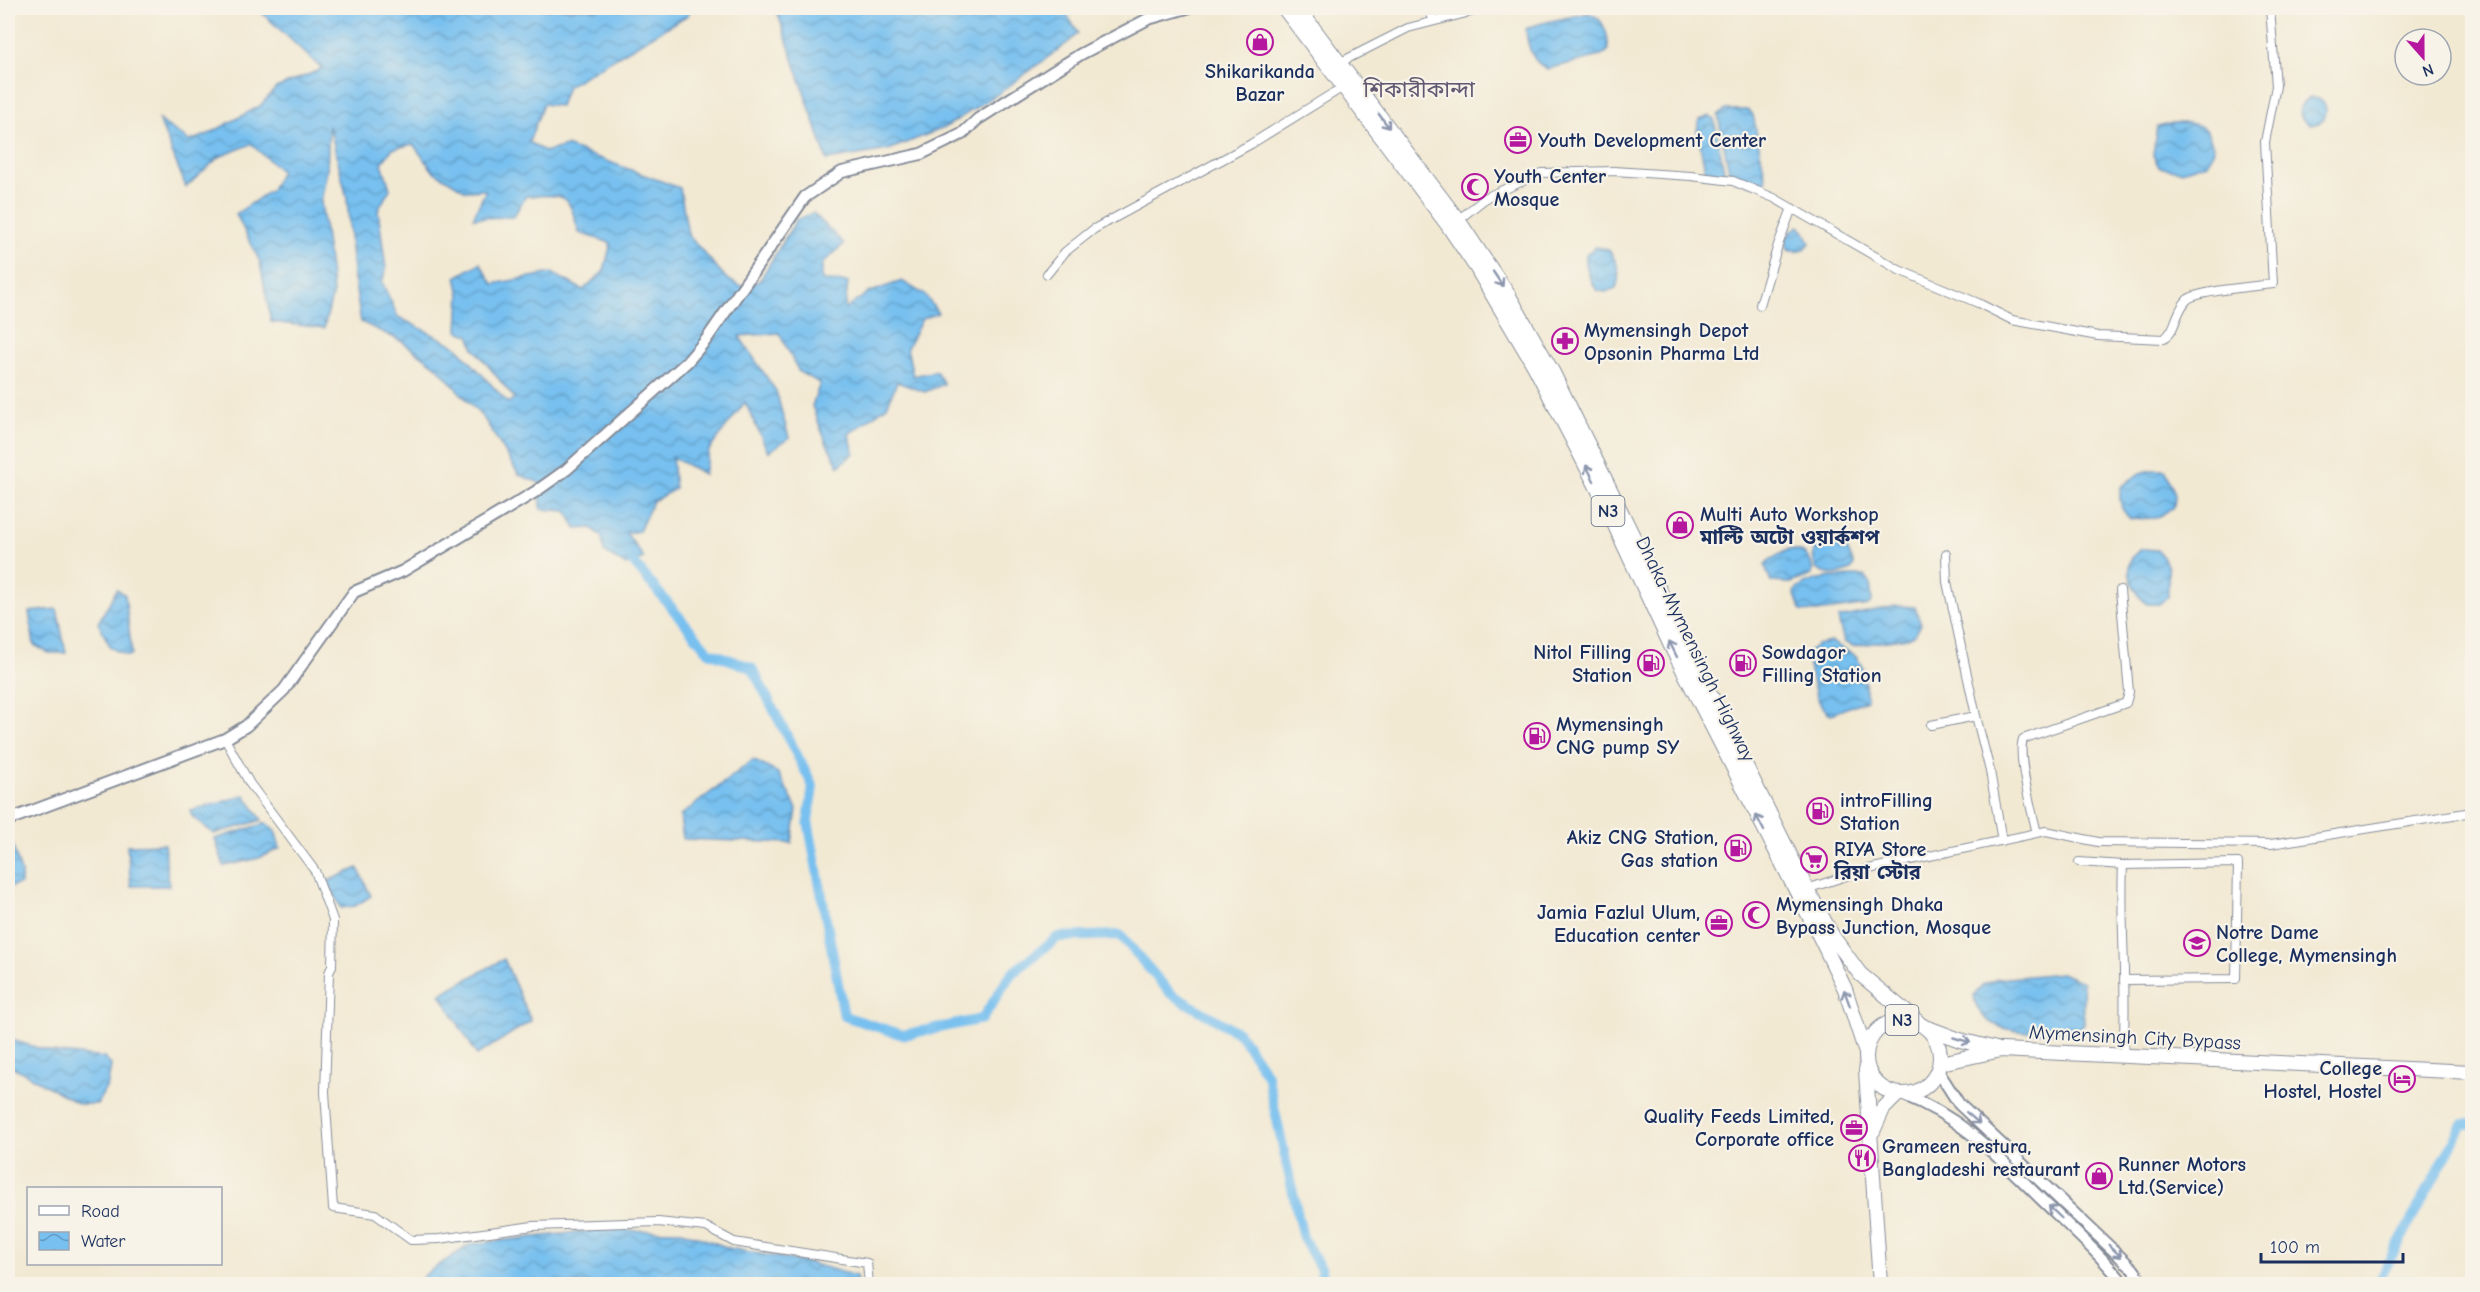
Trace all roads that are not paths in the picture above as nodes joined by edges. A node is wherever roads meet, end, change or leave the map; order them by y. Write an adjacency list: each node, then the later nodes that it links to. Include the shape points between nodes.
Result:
1 (1187, 8): 18 (street, via 1148,19 1081,54 978,119 962,134 921,154 842,172 805,197 687,362 566,470 535,492 403,571 354,592 284,690 246,726)
2 (1284, 8): 9 (highway, Dhaka-Mymensingh Highway / N3)
3 (1298, 8): 8 (highway, Dhaka-Mymensingh Highway / N3)
4 (1426, 8): 7 (street)
5 (1486, 8): 7 (street)
6 (2270, 8): 10 (street, via 2276,86 2265,142 2273,284 2193,295 2180,309 2173,332 2164,339 2098,336 2012,321 1899,270)
7 (1435, 20): 8 (street, via 1408,28)
8 (1339, 63): 11 (highway, Dhaka-Mymensingh Highway / N3, one-way to 11)
9 (1343, 87): 12 (street, via 1251,144 1094,230 1065,252); 30 (highway, Dhaka-Mymensingh Highway / N3, one-way to 9, via 1845,989 1692,689 1598,489 1535,367 1447,224)
10 (1792, 208): 11 (street, via 1733,182 1691,176 1614,171 1541,173 1487,197); 13 (street)
11 (1458, 220): 25 (highway, Dhaka-Mymensingh Highway / N3, one-way to 25, via 1509,296 1553,373)
12 (1047, 274)
13 (1760, 305)
14 (1946, 554): 16 (street, via 1947,582)
15 (2120, 590): 21 (street, via 2129,692 2126,703 2023,739 2021,744)
16 (1976, 716): 17 (street); 22 (street)
17 (1931, 725)
18 (225, 739): 20 (street); 35 (street, via 250,784 315,871 333,920 325,1057 333,1209 375,1214 411,1240 533,1226 658,1222 706,1227 734,1242 867,1263)
19 (2472, 812): 21 (street, via 2271,843 2098,843 2046,831)
20 (8, 820)
21 (2037, 833): 22 (street)
22 (2002, 841): 25 (street, via 1864,870)
23 (2079, 862): 24 (street)
24 (2123, 865): 26 (street); 26 (street, via 2238,863 2236,979)
25 (1807, 889): 27 (highway, Dhaka-Mymensingh Highway / N3, via 1833,938 1860,974)
26 (2124, 980): 29 (street)
27 (1922, 1024): 28 (highway, one-way to 28, via 1960,1040); 30 (highway, N3, via 1906,1019 1884,1025 1869,1042); 31 (highway, N3, via 1939,1044)
28 (2001, 1050): 29 (highway, Mymensingh City Bypass); 31 (highway, Mymensingh City Bypass)
29 (2123, 1056): 32 (highway, Mymensingh City Bypass)
30 (1866, 1058): 33 (highway, N3, via 1873,1080 1880,1087); 34 (highway, N3)
31 (1939, 1067): 33 (highway, N3, via 1928,1086); 38 (street, one-way to 38, via 1959,1104 2133,1269)
32 (2472, 1072)
33 (1901, 1094): 34 (highway, N3, via 1878,1117); 37 (street, one-way to 33, via 1982,1142 1946,1114)
34 (1871, 1147): 36 (highway, N3)
35 (869, 1284)
36 (1880, 1284)
37 (2124, 1284)
38 (2144, 1284)

